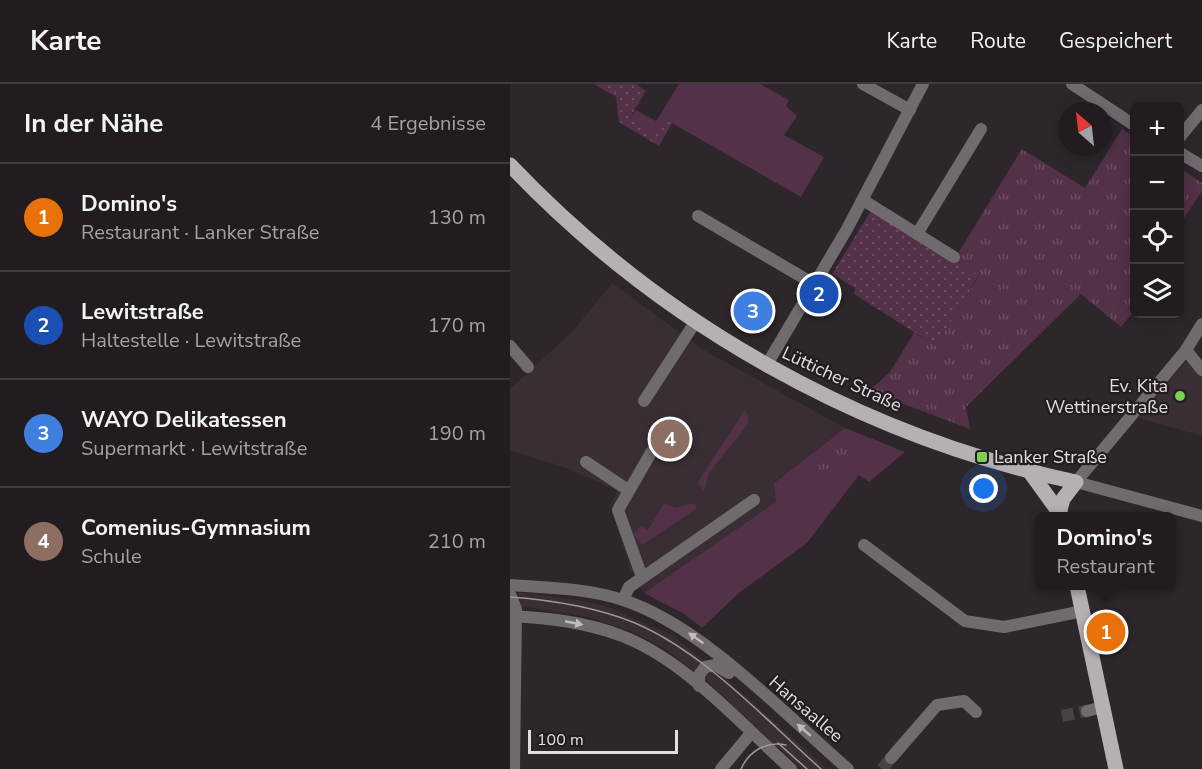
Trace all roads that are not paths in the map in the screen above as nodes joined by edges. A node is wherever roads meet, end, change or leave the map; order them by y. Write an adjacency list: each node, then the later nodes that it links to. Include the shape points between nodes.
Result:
1 (862, 84): 4 (street)
2 (923, 84): 4 (street)
3 (1072, 84): 6 (street)
4 (910, 110): 12 (street, via 881,155)
5 (1202, 110): 8 (street)
6 (1130, 122)
7 (981, 129): 14 (street)
8 (1184, 131)
9 (1184, 156): 11 (street)
10 (510, 165): 17 (main road, Lütticher Straße, via 615,262)
11 (1202, 166)
12 (863, 200): 14 (street); 16 (street)
13 (700, 221): 16 (street, via 752,254)
14 (917, 234): 15 (street)
15 (954, 257)
16 (814, 284): 21 (street)
17 (696, 321): 21 (main road, Lütticher Straße); 24 (street)
18 (1202, 324): 20 (street)
19 (510, 346): 22 (street)
20 (1186, 351): 23 (street); 28 (street)
21 (766, 366): 27 (main road, Lütticher Straße, via 887,422)
22 (528, 367)
23 (1202, 370)
24 (644, 401)
25 (652, 451): 29 (street)
26 (586, 462): 29 (street)
27 (1030, 472): 28 (main road, Lütticher Straße); 31 (main road)
28 (1076, 482): 32 (main road, via 1063,500); 33 (street)
29 (628, 490): 35 (street, via 618,510)
30 (754, 500): 35 (street)
31 (1060, 512)
32 (1061, 512)
33 (1202, 516)
34 (864, 545): 40 (street, via 965,621 1004,627)
35 (642, 577): 39 (street, via 629,587)
36 (510, 585): 39 (street, Hansaallee, via 566,588)
37 (1078, 590): 40 (main road)
38 (510, 594): 41 (street)
39 (623, 600): 42 (street, Hansaallee, one-way to 39, via 680,627)
40 (1083, 611): 45 (main road)
41 (513, 616): 43 (street); 44 (street, one-way to 44, via 567,621 624,637 651,651)
42 (741, 675): 44 (street, Hansaallee, via 731,676 710,665 700,670); 53 (street, Hansaallee, one-way to 42)
43 (513, 686): 50 (street)
44 (699, 686): 48 (street)
45 (1103, 707): 46 (street); 54 (main road)
46 (1087, 711)
47 (976, 712): 49 (street, via 964,702 937,705)
48 (751, 733): 51 (street); 52 (street)
49 (891, 758)
50 (514, 769)
51 (721, 769)
52 (791, 769)
53 (848, 769)
54 (1116, 769)

